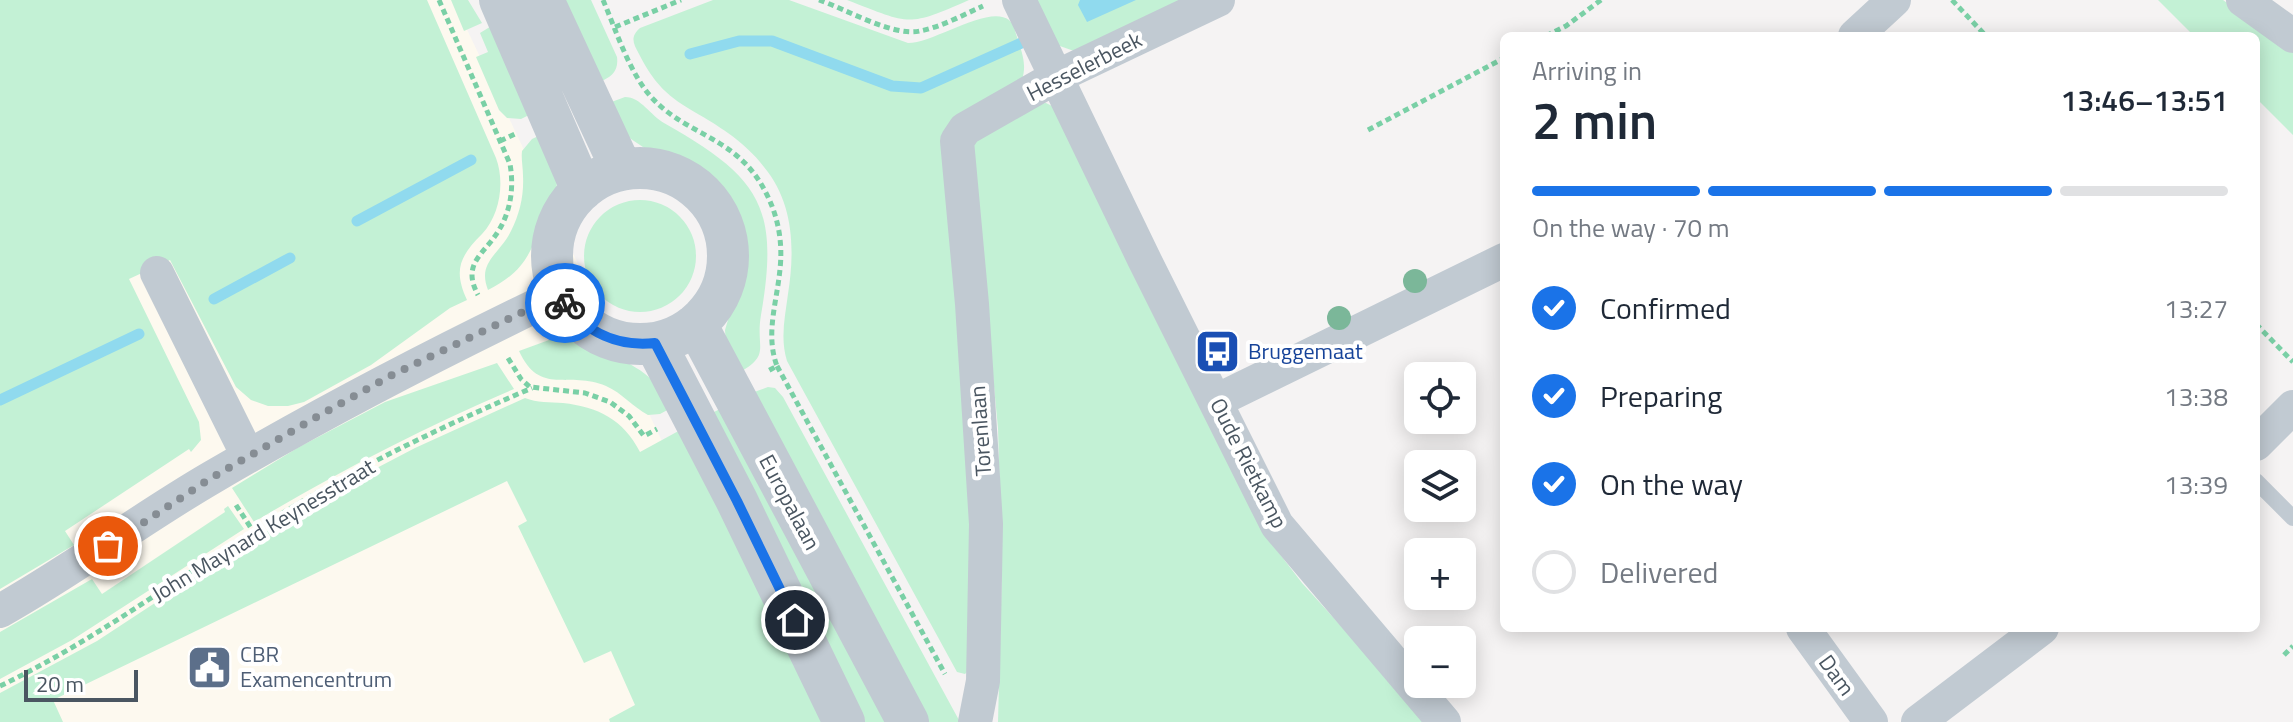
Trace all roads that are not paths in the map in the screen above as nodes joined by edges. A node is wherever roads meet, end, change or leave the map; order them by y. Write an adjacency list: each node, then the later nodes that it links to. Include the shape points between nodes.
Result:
1 (500, 0): 12 (street)
2 (543, 0): 11 (street)
3 (1019, 0): 9 (street, Oude Rietkamp)
4 (1218, 0): 9 (street, Hesselerbeek)
5 (1894, 0): 7 (street)
6 (2243, 0): 8 (street)
7 (1859, 32)
8 (2293, 36)
9 (1058, 76): 10 (street, Hesselerbeek, via 965,129); 18 (street, Oude Rietkamp)
10 (957, 141): 29 (street, Torenlaan, via 986,524 983,681)
11 (622, 170): 12 (street); 16 (street, via 660,170 685,180 706,197 720,219 728,245 727,271 718,297)
12 (582, 190): 15 (street, via 559,219 552,244 552,271)
13 (1500, 262): 18 (street)
14 (157, 273): 21 (street)
15 (560, 294): 17 (street, via 593,331 614,341); 21 (street, via 390,376)
16 (696, 324): 17 (street); 28 (street, Europalaan)
17 (655, 343): 27 (street, Europalaan)
18 (1216, 401): 30 (street, Oude Rietkamp, via 1277,525)
19 (2293, 407): 20 (street)
20 (2260, 440)
21 (248, 456): 24 (street)
22 (2260, 485): 23 (lane)
23 (2293, 518)
24 (0, 611)
25 (1806, 632): 31 (street, Dam)
26 (2037, 632): 32 (street)
27 (844, 722)
28 (908, 722)
29 (975, 722)
30 (1444, 722)
31 (1871, 722)
32 (1918, 722)

